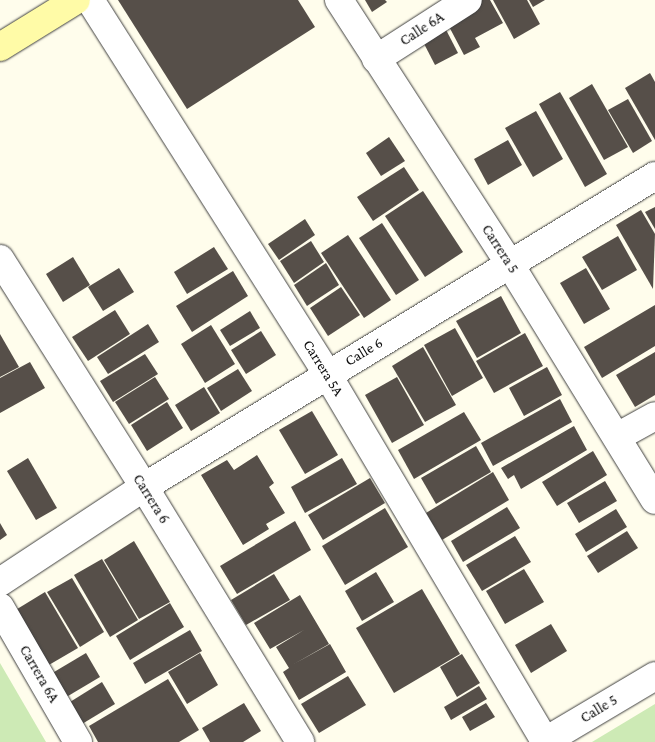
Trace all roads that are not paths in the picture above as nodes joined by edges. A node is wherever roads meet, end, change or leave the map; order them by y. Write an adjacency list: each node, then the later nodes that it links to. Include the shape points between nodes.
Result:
1 (76, 0): 5 (main road)
2 (90, 0): 10 (street, Carrera 5A)
3 (339, 0): 6 (street, Carrera 5)
4 (468, 0): 6 (street, Calle 6A)
5 (0, 47)
6 (376, 59): 9 (street, Carrera 5)
7 (655, 176): 9 (street, Calle 6)
8 (0, 259): 13 (street, Carrera 6)
9 (509, 263): 10 (street, Calle 6); 12 (street, Carrera 5)
10 (328, 374): 13 (street, Calle 6); 20 (street, Carrera 5A)
11 (655, 416): 12 (street)
12 (617, 437): 14 (street, Carrera 5)
13 (144, 487): 15 (street, Calle 6); 19 (street, Carrera 6)
14 (655, 500)
15 (0, 582)
16 (0, 606): 18 (street, Carrera 6A)
17 (655, 676): 20 (street, Calle 5)
18 (78, 742)
19 (300, 742)
20 (545, 742)

